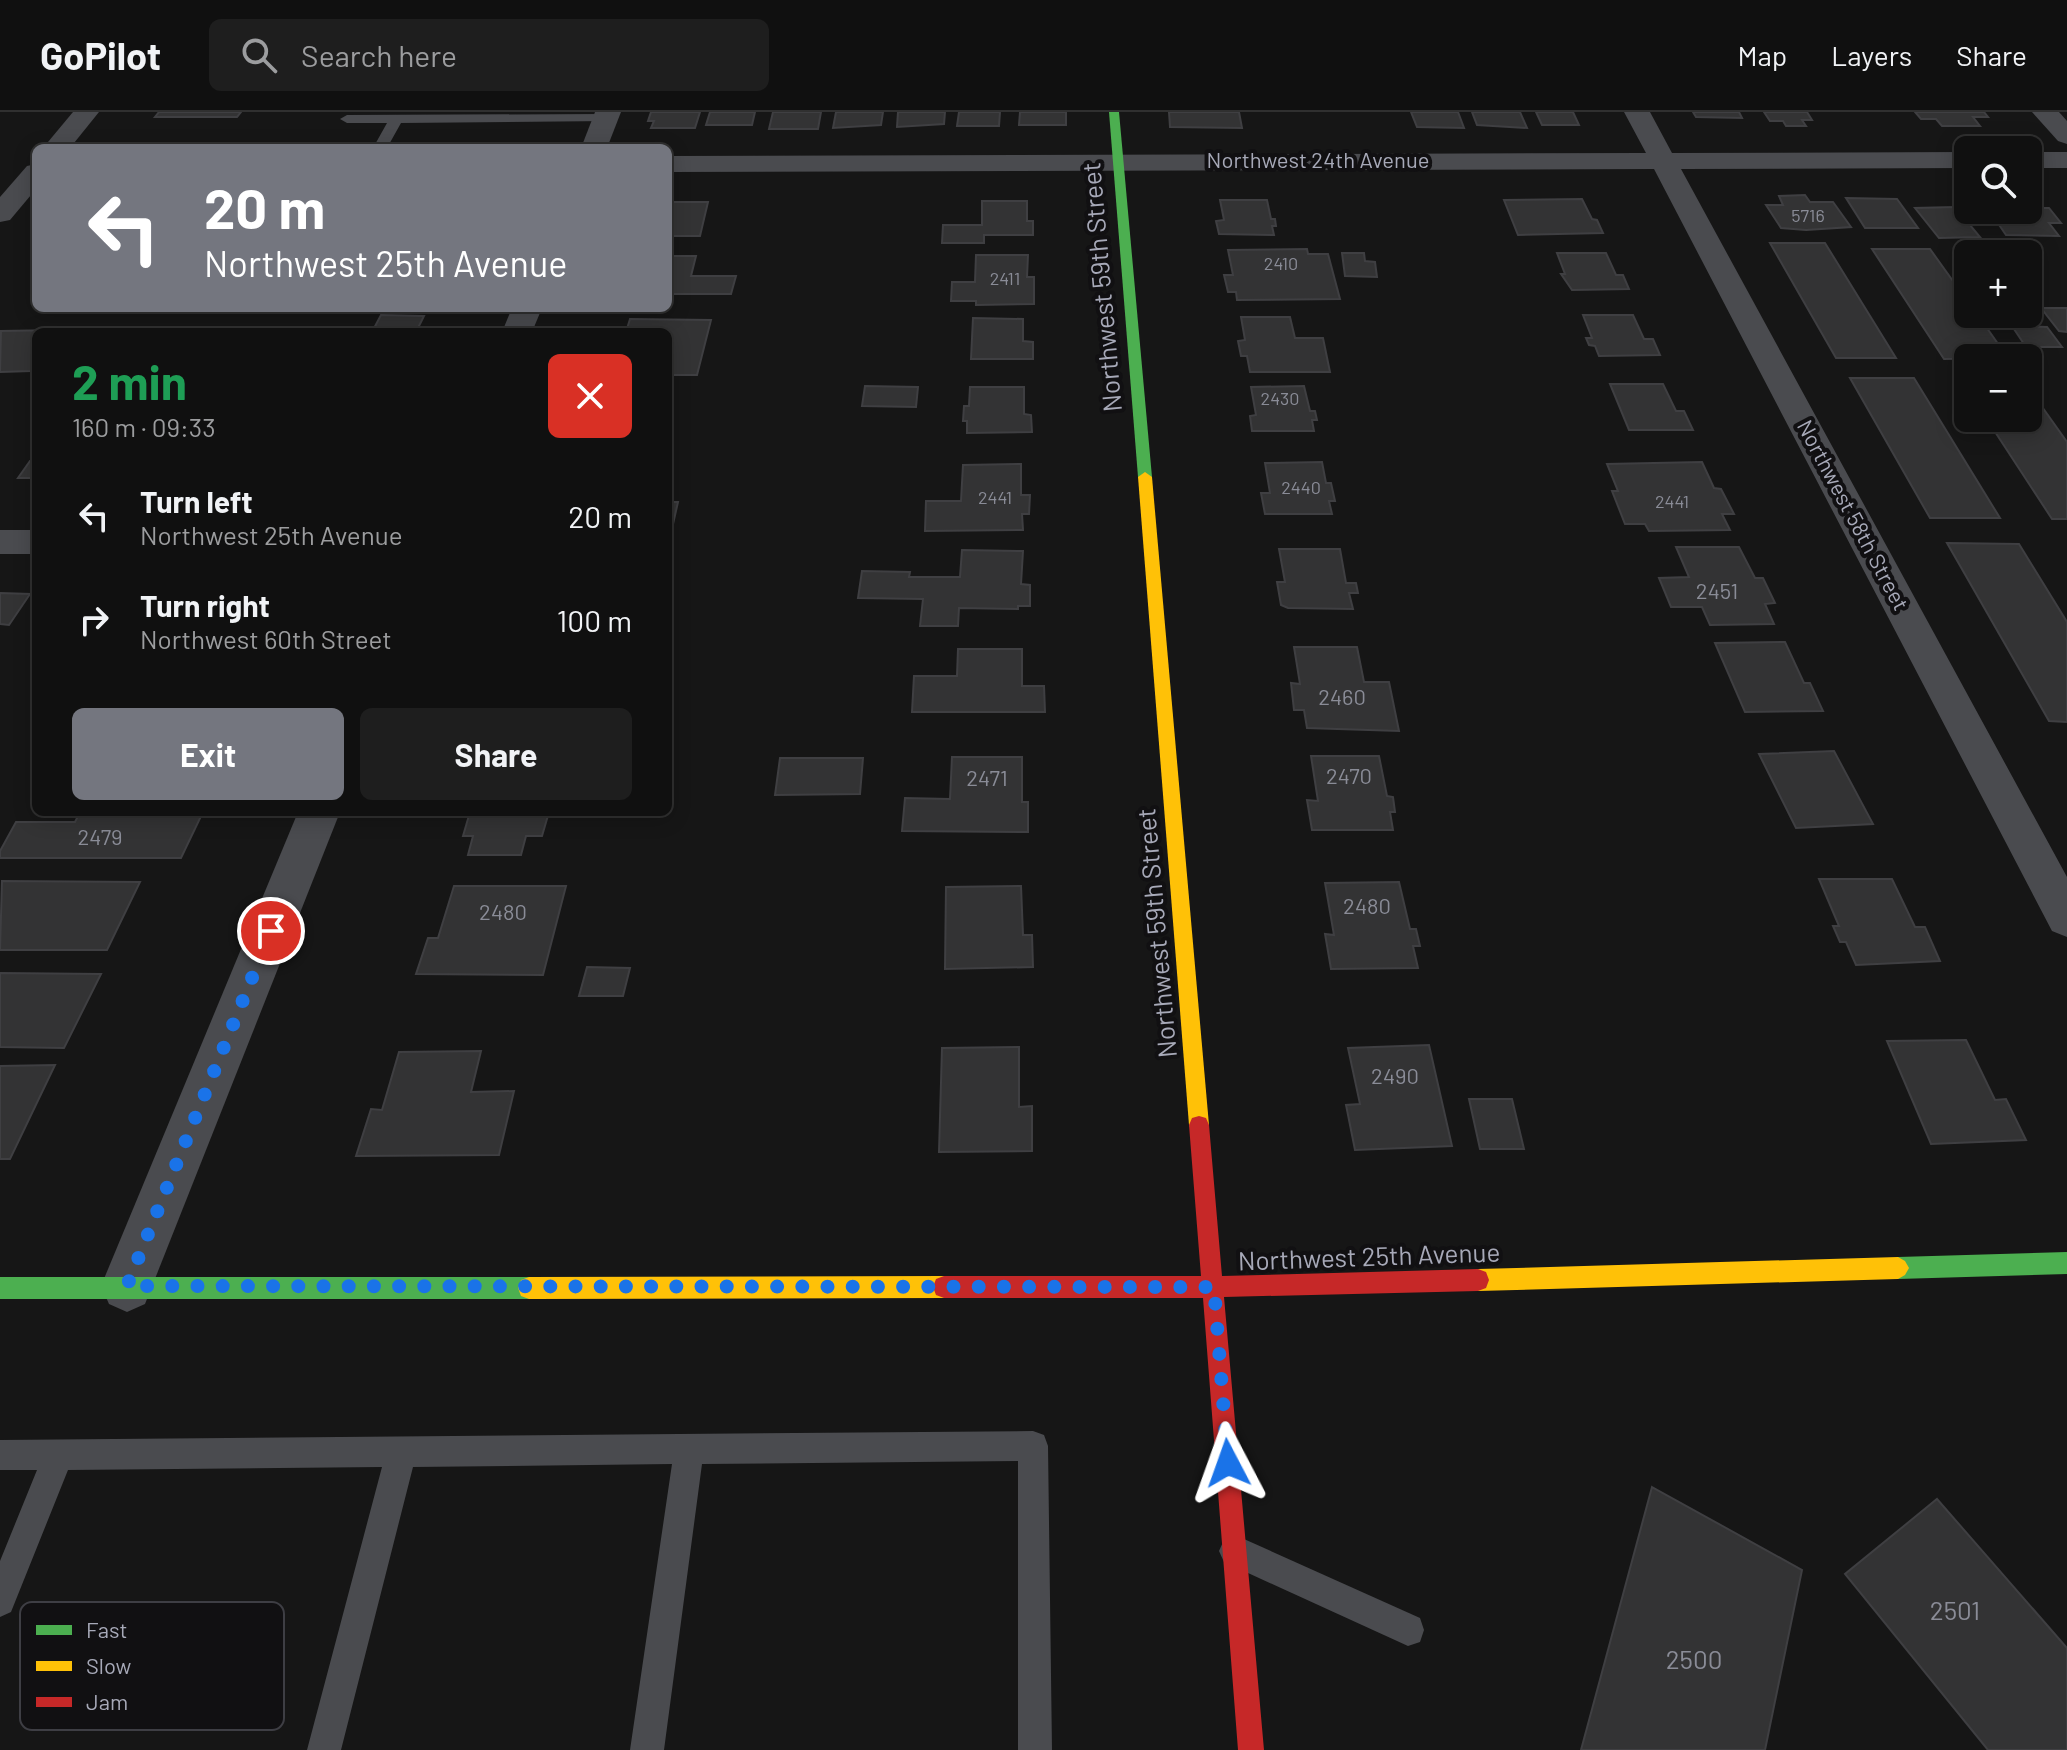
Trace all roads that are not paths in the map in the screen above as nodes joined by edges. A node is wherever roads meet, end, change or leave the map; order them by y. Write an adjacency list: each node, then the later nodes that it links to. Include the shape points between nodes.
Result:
1 (86, 112): 9 (street)
2 (1114, 112): 16 (street, Northwest 59th Street)
3 (1637, 112): 12 (street, Northwest 58th Street)
4 (2045, 112): 8 (street)
5 (606, 115): 7 (lane); 11 (street)
6 (347, 119): 7 (lane)
7 (396, 119): 10 (lane)
8 (2067, 136)
9 (59, 144)
10 (382, 144)
11 (595, 144)
12 (1663, 158): 13 (street, Northwest 24th Avenue); 16 (street, Northwest 24th Avenue); 25 (street, Northwest 58th Street)
13 (1954, 160)
14 (2042, 160): 15 (street)
15 (2067, 160)
16 (1117, 161): 17 (street, Northwest 24th Avenue); 28 (street, Northwest 59th Street)
17 (672, 164)
18 (0, 170): 19 (street)
19 (32, 171)
20 (32, 176): 21 (street)
21 (0, 214)
22 (0, 542): 23 (street)
23 (32, 542)
24 (317, 816): 27 (street)
25 (2067, 918)
26 (2067, 1263): 28 (street, Northwest 25th Avenue)
27 (127, 1286): 28 (street, Northwest 25th Avenue); 29 (street, Northwest 25th Avenue)
28 (1214, 1287): 34 (street, Northwest 59th Street)
29 (0, 1288)
30 (689, 1449): 31 (lane); 38 (lane); 39 (lane, via 1033,1446)
31 (401, 1452): 33 (lane); 37 (lane)
32 (0, 1455): 33 (lane)
33 (58, 1455): 35 (lane)
34 (1235, 1551): 36 (lane); 40 (street, Northwest 59th Street)
35 (0, 1601)
36 (1408, 1630)
37 (324, 1750)
38 (647, 1750)
39 (1035, 1750)
40 (1251, 1750)

